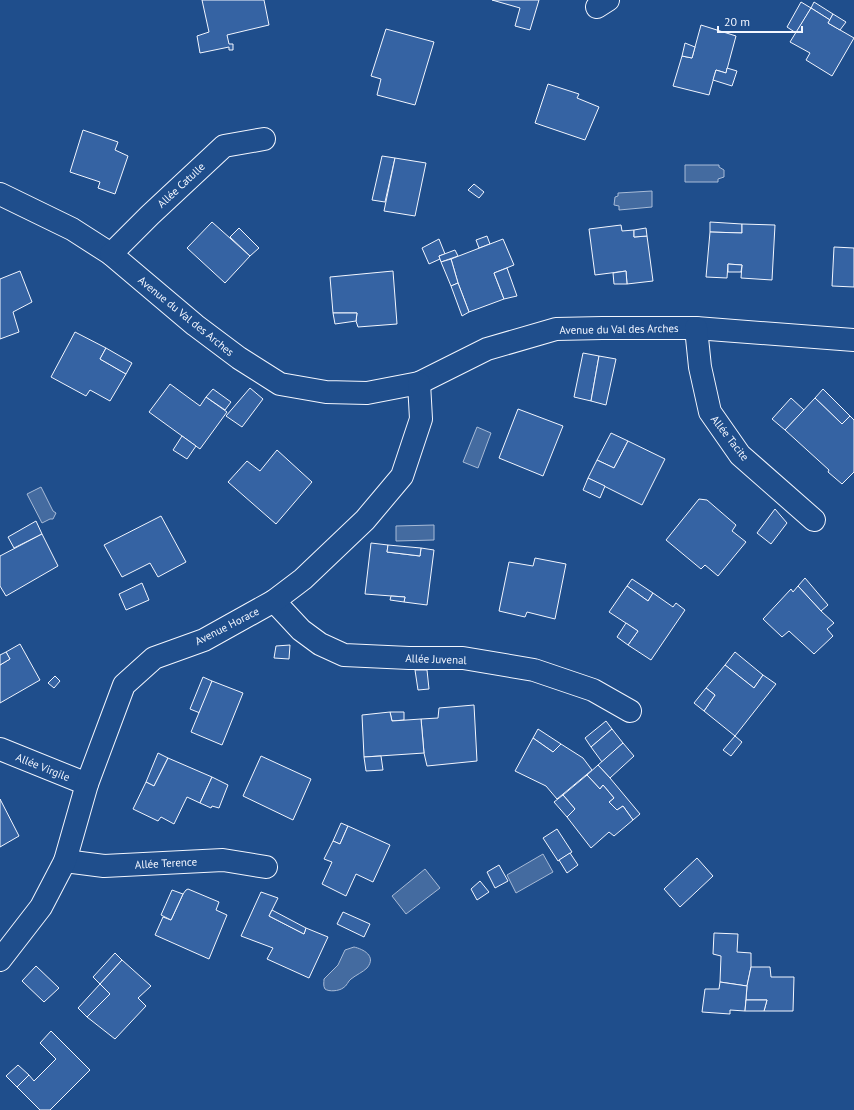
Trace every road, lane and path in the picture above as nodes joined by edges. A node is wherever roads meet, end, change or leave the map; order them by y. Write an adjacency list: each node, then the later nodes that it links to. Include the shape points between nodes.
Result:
1 (264, 139): 3 (street, Allée Catulle, via 224,146)
2 (0, 194): 3 (street, Avenue du Val des Arches, via 72,229)
3 (111, 254): 6 (street, Avenue du Val des Arches, via 195,325 239,358 280,384 326,392 367,393)
4 (696, 328): 5 (street, Avenue du Val des Arches); 6 (street, Avenue du Val des Arches, via 556,329 487,349); 7 (street, Allée Tacite, via 700,367 710,412 740,455)
5 (854, 340)
6 (419, 383): 8 (street, Avenue Horace, via 422,419 402,476 365,520 303,579)
7 (814, 520)
8 (274, 601): 9 (street, Allée Juvenal, via 301,630 320,644 344,655 463,658 534,670 594,690); 11 (street, Avenue Horace, via 204,640 154,658 124,685)
9 (630, 711)
10 (0, 750): 11 (street, Allée Virgile)
11 (87, 784): 12 (street, Avenue Horace)
12 (65, 861): 13 (street, Allée Terence, via 104,866 223,860); 14 (street, Avenue Horace, via 41,908)
13 (266, 866)
14 (0, 960)

